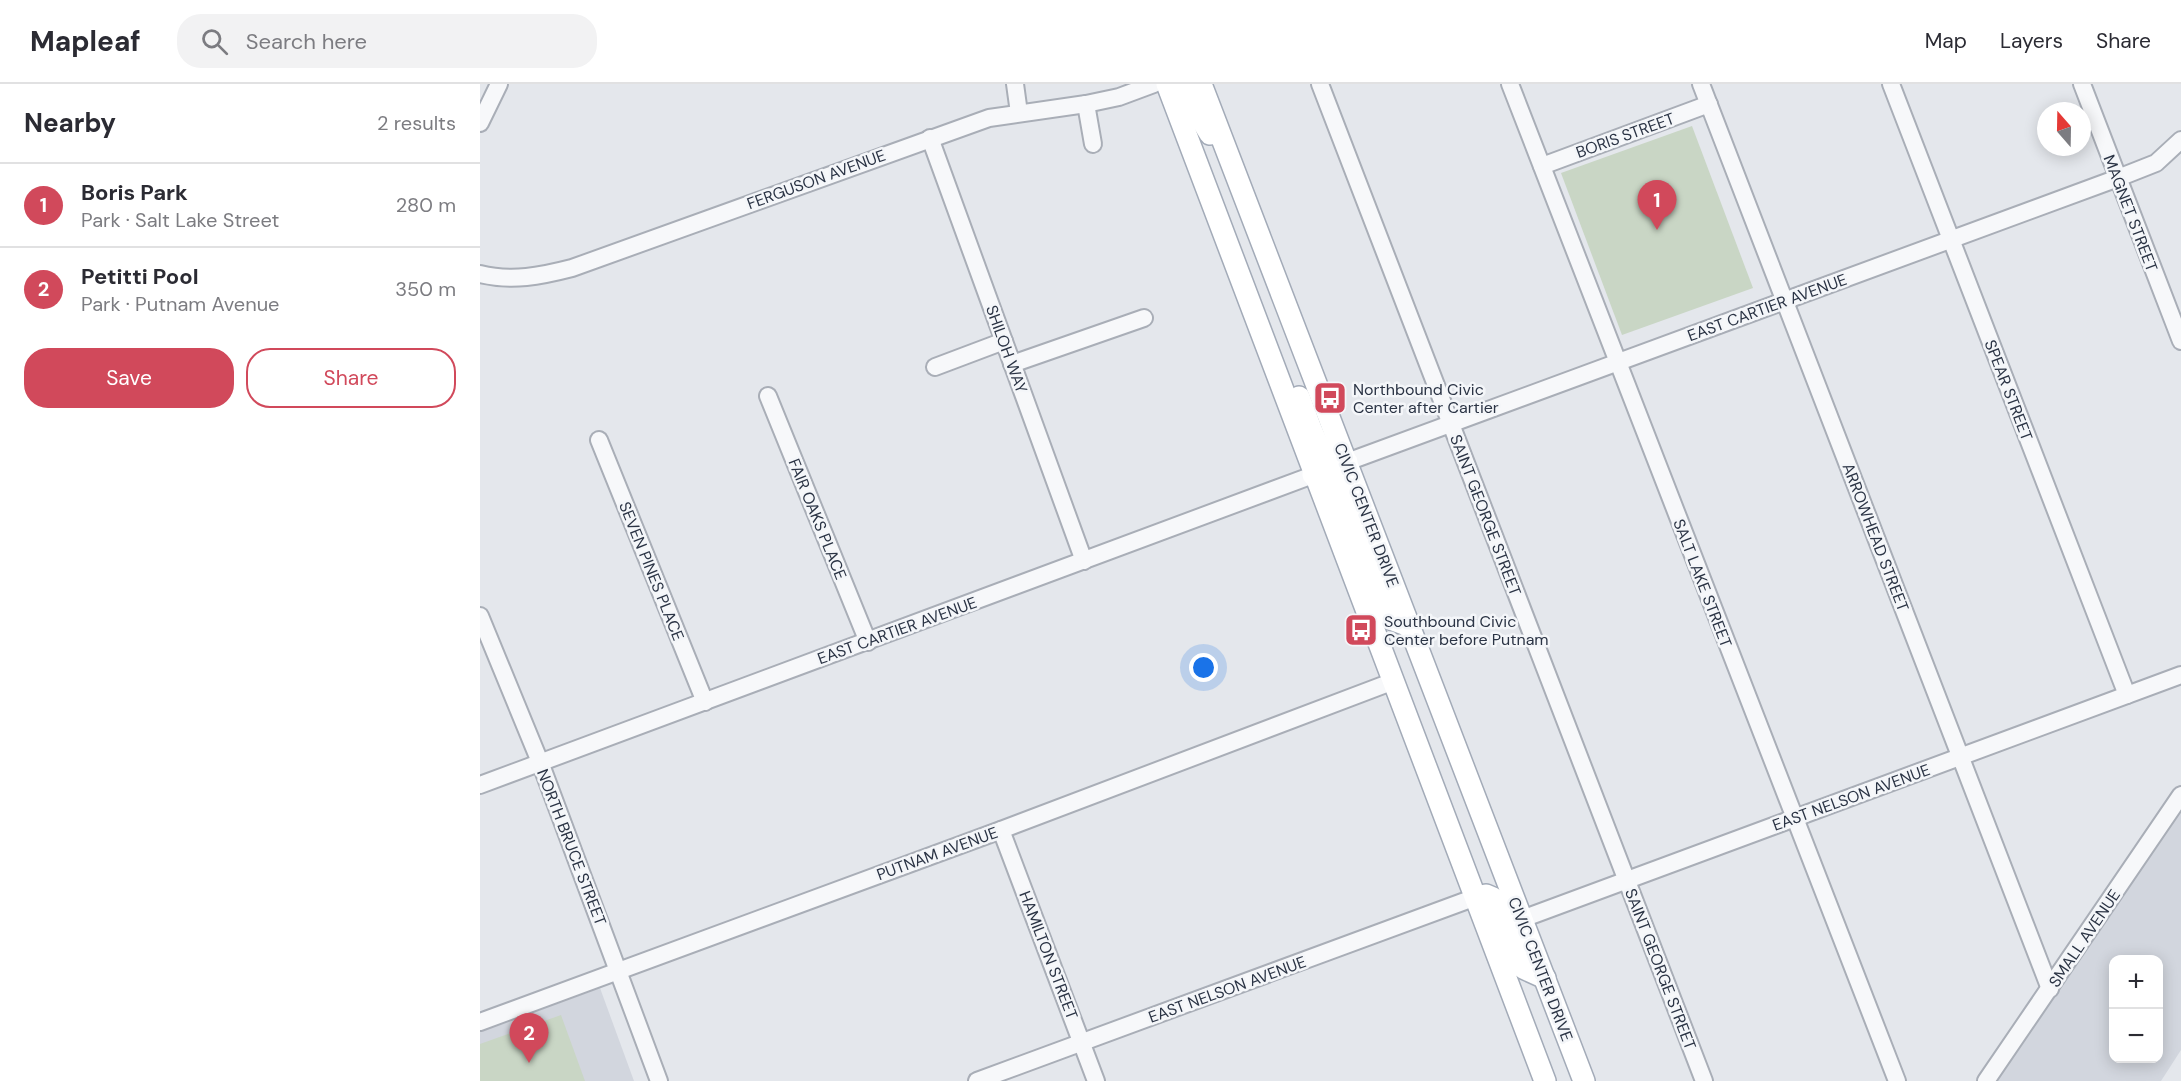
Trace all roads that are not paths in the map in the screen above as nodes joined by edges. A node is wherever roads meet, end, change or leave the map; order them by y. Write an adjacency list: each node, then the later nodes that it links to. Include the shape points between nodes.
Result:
1 (499, 84): 15 (street)
2 (1015, 84): 14 (street)
3 (1154, 84): 12 (street, FERGUSON AVENUE)
4 (1167, 84): 25 (main road)
5 (1184, 84): 20 (main road, via 1191,103)
6 (1201, 84): 20 (main road, CIVIC CENTER DRIVE)
7 (1320, 84): 33 (street, SAINT GEORGE STREET)
8 (1510, 84): 19 (street, SALT LAKE STREET)
9 (1701, 84): 13 (street, ARROWHEAD STREET)
10 (1891, 84): 22 (street, SPEAR STREET)
11 (2082, 84): 21 (street, MAGNET STREET)
12 (1086, 104): 14 (street, FERGUSON AVENUE); 18 (street)
13 (1709, 104): 19 (street, BORIS STREET); 24 (street, ARROWHEAD STREET)
14 (1019, 113): 16 (street, FERGUSON AVENUE, via 990,117)
15 (480, 123)
16 (930, 138): 23 (street, FERGUSON AVENUE, via 572,268 536,277 496,278); 27 (street, SHILOH WAY)
17 (2181, 140): 21 (street, EAST CARTIER AVENUE, via 2156,163)
18 (1093, 144)
19 (1542, 166): 29 (street, SALT LAKE STREET)
20 (1235, 172): 35 (main road, CIVIC CENTER DRIVE)
21 (2118, 178): 22 (street, EAST CARTIER AVENUE); 28 (street, MAGNET STREET)
22 (1951, 239): 24 (street, EAST CARTIER AVENUE); 43 (street, SPEAR STREET)
23 (480, 274)
24 (1785, 301): 29 (street, EAST CARTIER AVENUE); 45 (street, ARROWHEAD STREET)
25 (1255, 317): 35 (main road, via 1268,323 1327,458 1334,464); 36 (main road)
26 (1144, 318): 30 (street)
27 (1004, 341): 30 (street, SHILOH WAY); 31 (street)
28 (2181, 341)
29 (1617, 362): 33 (street, EAST CARTIER AVENUE); 49 (street, SALT LAKE STREET)
30 (1012, 364): 37 (street, SHILOH WAY)
31 (935, 367)
32 (768, 396): 40 (street, FAIR OAKS PLACE)
33 (1450, 423): 35 (street, EAST CARTIER AVENUE); 51 (street, SAINT GEORGE STREET)
34 (599, 440): 44 (street, SEVEN PINES PLACE)
35 (1347, 462): 39 (main road, CIVIC CENTER DRIVE)
36 (1313, 475): 37 (street, EAST CARTIER AVENUE); 39 (main road, via 1329,473 1335,481 1386,611 1393,620); 42 (main road)
37 (1084, 561): 40 (street, EAST CARTIER AVENUE)
38 (480, 616): 46 (street, NORTH BRUCE STREET)
39 (1409, 626): 53 (main road, CIVIC CENTER DRIVE)
40 (868, 642): 44 (street, EAST CARTIER AVENUE)
41 (2181, 675): 43 (street, EAST NELSON AVENUE)
42 (1394, 681): 50 (street, PUTNAM AVENUE); 52 (main road)
43 (2127, 695): 45 (street, EAST NELSON AVENUE)
44 (705, 702): 46 (street, EAST CARTIER AVENUE)
45 (1960, 757): 49 (street, EAST NELSON AVENUE); 56 (street, ARROWHEAD STREET)
46 (540, 762): 47 (street, EAST CARTIER AVENUE); 54 (street, NORTH BRUCE STREET)
47 (480, 785)
48 (2181, 795): 56 (street, SMALL AVENUE)
49 (1794, 819): 51 (street, EAST NELSON AVENUE); 65 (street, SALT LAKE STREET)
50 (1001, 830): 54 (street, PUTNAM AVENUE); 58 (street, HAMILTON STREET)
51 (1627, 880): 53 (street, EAST NELSON AVENUE); 64 (street, SAINT GEORGE STREET)
52 (1476, 897): 55 (main road, via 1486,894 1493,898 1523,968); 58 (street, EAST NELSON AVENUE); 62 (main road)
53 (1522, 919): 55 (main road, CIVIC CENTER DRIVE)
54 (619, 971): 57 (street, PUTNAM AVENUE); 59 (street, NORTH BRUCE STREET)
55 (1545, 978): 63 (main road, CIVIC CENTER DRIVE)
56 (2050, 989): 66 (street, SMALL AVENUE)
57 (480, 1022)
58 (1082, 1043): 60 (street, EAST NELSON AVENUE); 61 (street, HAMILTON STREET)
59 (659, 1081)
60 (977, 1081)
61 (1096, 1081)
62 (1545, 1081)
63 (1584, 1081)
64 (1704, 1081)
65 (1897, 1081)
66 (1986, 1081)

